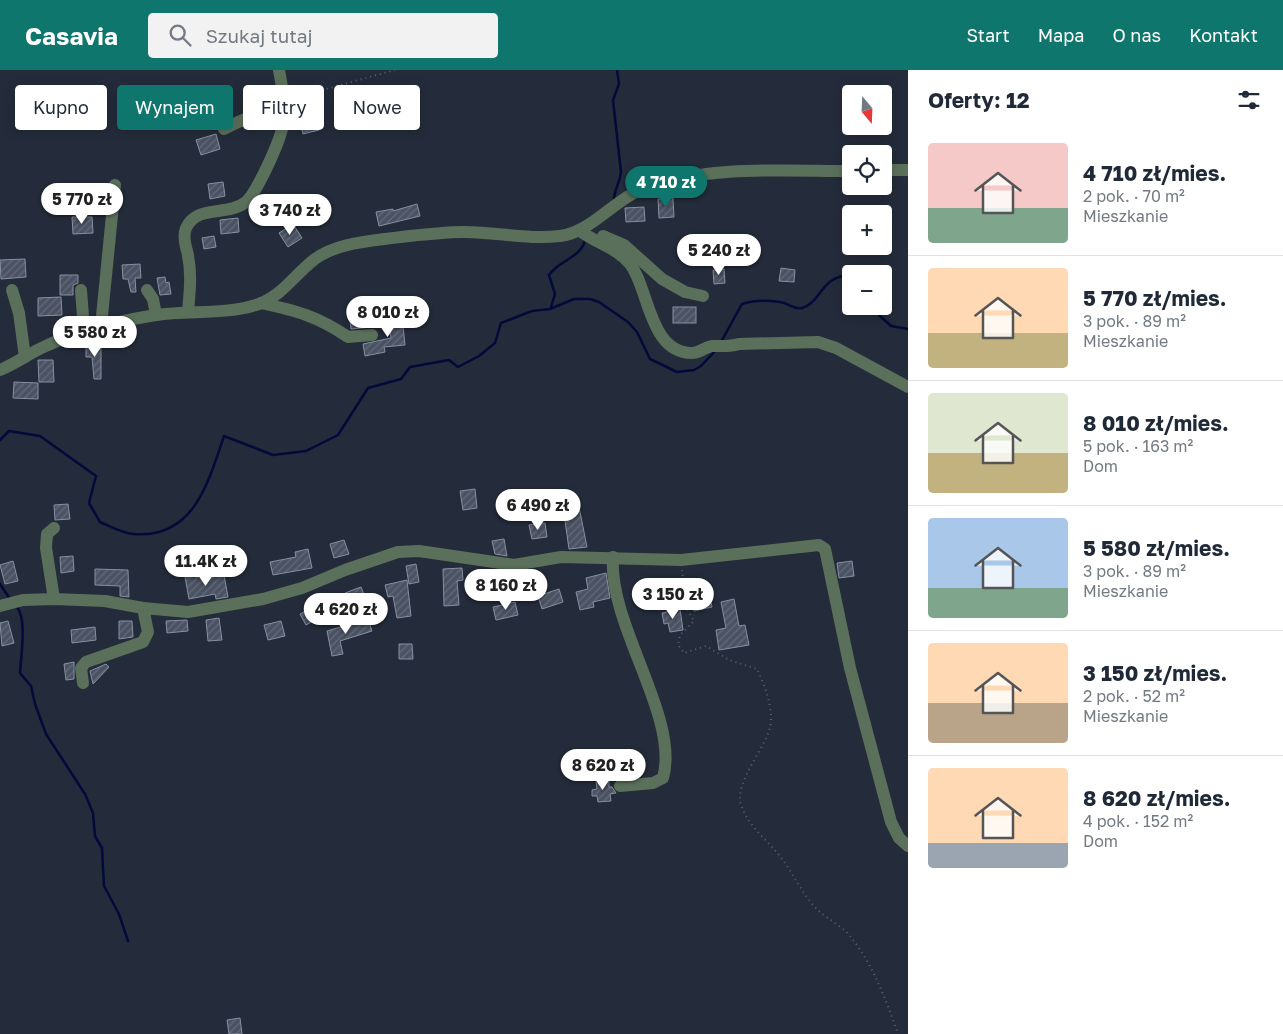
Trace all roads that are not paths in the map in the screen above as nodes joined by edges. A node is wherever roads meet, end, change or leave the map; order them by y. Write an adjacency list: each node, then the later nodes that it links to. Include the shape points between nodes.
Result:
1 (279, 70): 2 (street)
2 (281, 85)
3 (281, 130): 14 (street, via 258,184 246,202 192,218 185,230 191,279)
4 (892, 170): 5 (street)
5 (908, 170)
6 (842, 171): 8 (street, via 692,174 628,196)
7 (116, 185): 16 (street)
8 (583, 227): 12 (street, via 624,245 662,279 685,292); 13 (street, via 558,236 464,232 384,239 336,248 316,258 285,288); 21 (street, via 630,264 655,325 680,351 692,353 714,346 739,344 818,342 836,348)
9 (12, 290): 19 (street, via 19,313)
10 (81, 290): 17 (street)
11 (147, 290): 15 (street, via 153,299)
12 (703, 296)
13 (261, 303): 14 (street, via 222,311); 18 (street, via 324,320 348,337)
14 (188, 311): 15 (street)
15 (156, 315): 16 (street)
16 (101, 326): 17 (street)
17 (84, 330): 19 (street)
18 (372, 334)
19 (24, 357): 20 (street)
20 (0, 370)
21 (908, 387)
22 (54, 528): 24 (street, via 47,534 46,548)
23 (613, 557): 26 (street, via 561,557 514,565 419,551 398,552 263,599 188,612); 28 (street, via 612,570 622,611 657,715 666,767 662,778 653,782); 29 (street, via 681,560 807,545 819,545 825,549 872,760 890,822)
24 (54, 598): 25 (street); 26 (street, via 105,601)
25 (9, 604)
26 (143, 608): 27 (street, via 148,632 143,642 86,662 81,668)
27 (83, 683)
28 (620, 786)
29 (908, 846)

